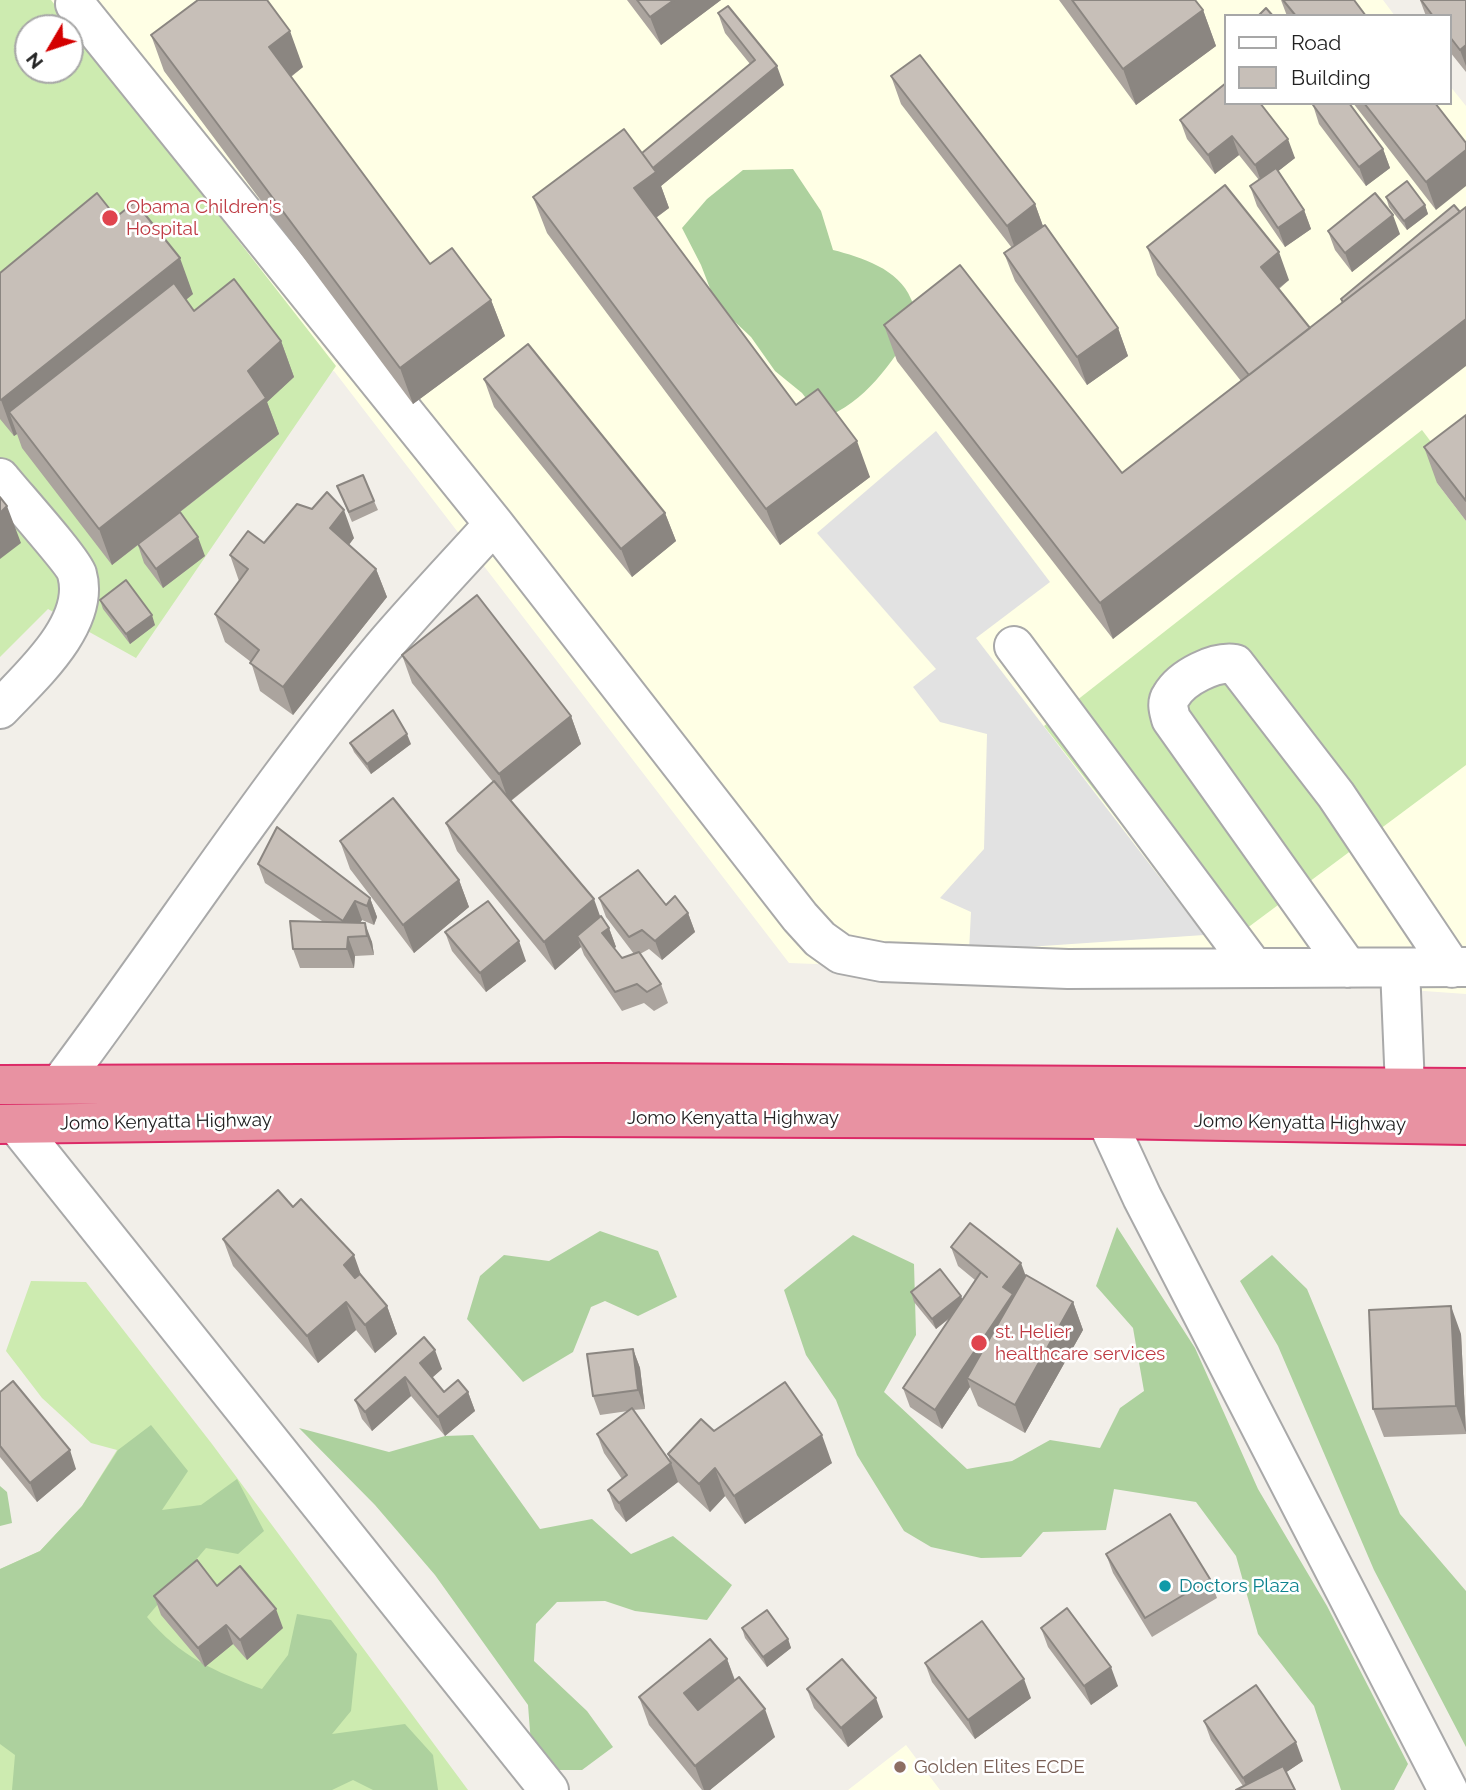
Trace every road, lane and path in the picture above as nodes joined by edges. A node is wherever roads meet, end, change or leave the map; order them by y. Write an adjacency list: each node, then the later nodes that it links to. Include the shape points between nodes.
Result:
1 (75, 4): 3 (street)
2 (0, 478): 5 (street, via 77,573 77,608 45,662)
3 (494, 524): 7 (street, via 800,917 820,940 841,954 882,962 1028,967); 10 (street, via 384,646 342,700)
4 (1014, 646): 7 (street)
5 (0, 709)
6 (1459, 967): 8 (street, via 1336,794 1235,664 1221,662 1204,668 1171,695 1171,719); 9 (street)
7 (1254, 968): 8 (street)
8 (1348, 968): 9 (street)
9 (1400, 968): 12 (street)
10 (60, 1084): 11 (highway, Jomo Kenyatta Highway); 12 (highway, Jomo Kenyatta Highway)
11 (0, 1085)
12 (1405, 1087): 13 (highway, Jomo Kenyatta Highway)
13 (1466, 1088)
14 (1106, 1119): 15 (highway, Jomo Kenyatta Highway, via 561,1117); 16 (highway, Jomo Kenyatta Highway); 18 (street)
15 (8, 1124): 17 (street)
16 (1466, 1125)
17 (549, 1790)
18 (1448, 1790)

